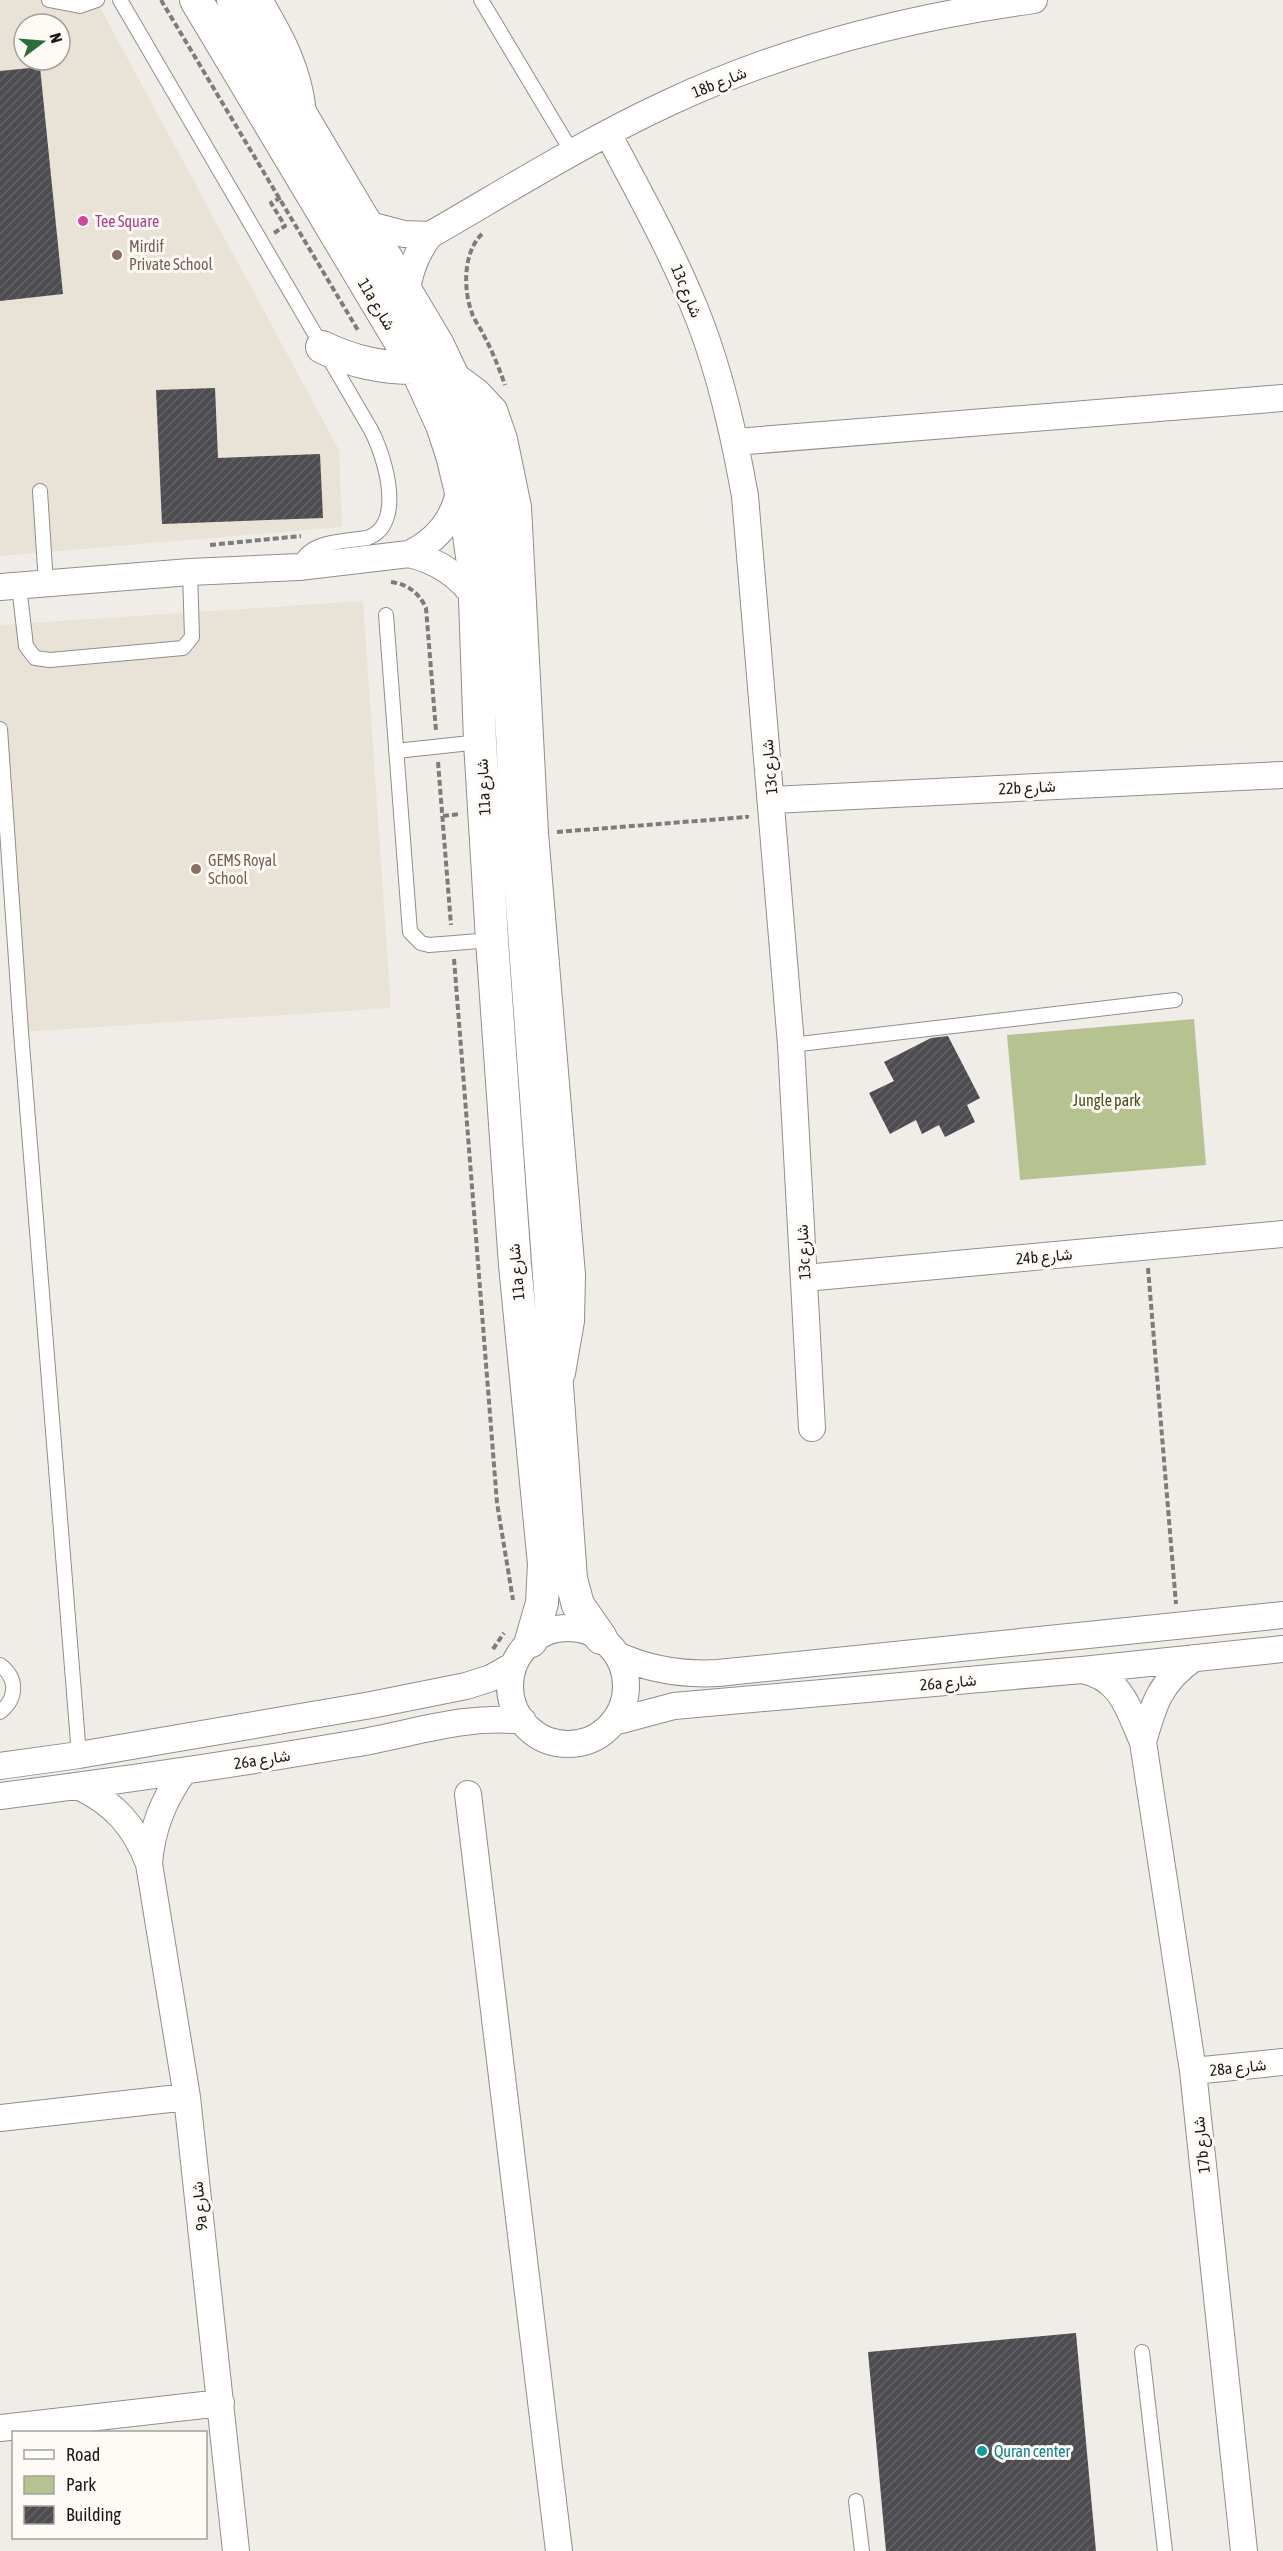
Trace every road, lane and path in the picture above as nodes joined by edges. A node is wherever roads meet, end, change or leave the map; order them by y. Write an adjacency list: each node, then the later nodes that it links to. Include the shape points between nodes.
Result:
1 (49, 0): 2 (lane, via 80,6)
2 (97, 0)
3 (120, 0): 16 (lane)
4 (161, 0): 17 (path)
5 (196, 0): 18 (street, 11a شارع)
6 (233, 0): 10 (street, 11a شارع)
7 (259, 0): 10 (street, 11a شارع, via 292,60)
8 (481, 0): 12 (lane)
9 (1034, 0): 11 (street, 18b شارع, via 926,18 795,54 668,103)
10 (304, 119): 13 (street, 11a شارع)
11 (608, 134): 12 (street, 18b شارع); 21 (street, 13c شارع, via 674,260 699,319)
12 (572, 152): 14 (street, 18b شارع)
13 (366, 224): 14 (street, via 404,234); 15 (street, 11a شارع)
14 (430, 235): 15 (street, 18b شارع, via 414,262)
15 (406, 293): 19 (street, 11a شارع)
16 (322, 347): 17 (street); 27 (lane, via 378,443 387,471 388,515 384,527 374,535 314,548)
17 (380, 367): 18 (street)
18 (416, 368): 22 (street, 11a شارع, via 442,425)
19 (454, 375): 41 (street, via 494,410 518,507); 49 (street, 11a شارع, via 479,438 501,537 545,1246)
20 (1283, 398): 21 (street)
21 (735, 442): 38 (street, 13c شارع, via 745,495)
22 (459, 485): 26 (street, via 456,504 444,527 431,541); 31 (street, 11a شارع, via 471,542)
23 (40, 491): 29 (lane)
24 (310, 535): 25 (path)
25 (206, 545)
26 (403, 555): 27 (street); 31 (street, via 448,569); 35 (path, via 387,582 415,592 429,618)
27 (299, 567): 28 (street)
28 (190, 572): 29 (street); 30 (lane, via 192,637 183,648 50,660 36,658 26,646)
29 (46, 584): 30 (street)
30 (10, 586)
31 (477, 600): 34 (street, 11a شارع)
32 (386, 615): 36 (lane)
33 (0, 729): 65 (lane)
34 (480, 742): 35 (lane); 39 (street, 11a شارع)
35 (437, 747): 36 (lane); 40 (path)
36 (396, 751): 43 (lane, via 410,932 421,943)
37 (1283, 775): 38 (street, 22b شارع)
38 (772, 800): 41 (path, via 746,801 747,817); 45 (street, 13c شارع)
39 (484, 812): 40 (path); 42 (street, 11a شارع)
40 (443, 816): 43 (path)
41 (535, 833): 49 (street, via 572,1275 570,1332)
42 (492, 940): 43 (lane); 54 (street, 11a شارع, via 515,1265 544,1564 542,1603)
43 (453, 945): 51 (path, via 497,1503 512,1587)
44 (1174, 1000): 45 (lane)
45 (791, 1045): 48 (street, 13c شارع)
46 (1283, 1234): 47 (street, 24b شارع)
47 (1146, 1246): 48 (street, 24b شارع); 53 (path)
48 (805, 1278): 50 (street, 13c شارع)
49 (559, 1388): 55 (street, 11a شارع, via 571,1579 581,1611)
50 (812, 1428)
51 (512, 1610)
52 (1283, 1615): 53 (street, 26a شارع)
53 (1178, 1626): 55 (street, 26a شارع, via 697,1674 656,1669)
54 (517, 1645): 55 (street, via 558,1628 573,1628 588,1631); 56 (path); 62 (street, via 511,1694); 65 (street, via 491,1678 466,1686)
55 (609, 1647): 63 (street, via 623,1668 626,1682 623,1703)
56 (492, 1649)
57 (1283, 1649): 58 (street, 26a شارع)
58 (1194, 1658): 60 (street, 26a شارع); 64 (street, 17b شارع, via 1162,1688)
59 (0, 1665): 61 (lane, via 10,1674 14,1685 13,1697)
60 (1082, 1670): 63 (street, 26a شارع, via 674,1706); 64 (street, 17b شارع, via 1114,1684)
61 (0, 1712)
62 (523, 1721): 63 (street, via 533,1732 561,1743 590,1739); 67 (street, 26a شارع, via 476,1720)
63 (614, 1722)
64 (1143, 1742): 73 (street, 17b شارع)
65 (79, 1755): 66 (street)
66 (0, 1766)
67 (183, 1772): 68 (street, 26a شارع); 71 (street, 9a شارع, via 155,1824)
68 (78, 1786): 70 (street, 26a شارع); 71 (street, 9a شارع, via 98,1795 123,1816 141,1843)
69 (468, 1794): 81 (street)
70 (0, 1796)
71 (148, 1864): 74 (street, 9a شارع)
72 (1283, 2062): 73 (street, 28a شارع)
73 (1193, 2072): 84 (street, 17b شارع)
74 (187, 2097): 75 (street); 77 (street, 9a شارع)
75 (0, 2118)
76 (1142, 2352): 83 (lane)
77 (221, 2403): 78 (street); 80 (street, 9a شارع)
78 (0, 2428)
79 (856, 2501): 82 (lane)
80 (236, 2551)
81 (559, 2551)
82 (862, 2551)
83 (1165, 2551)
84 (1244, 2551)

